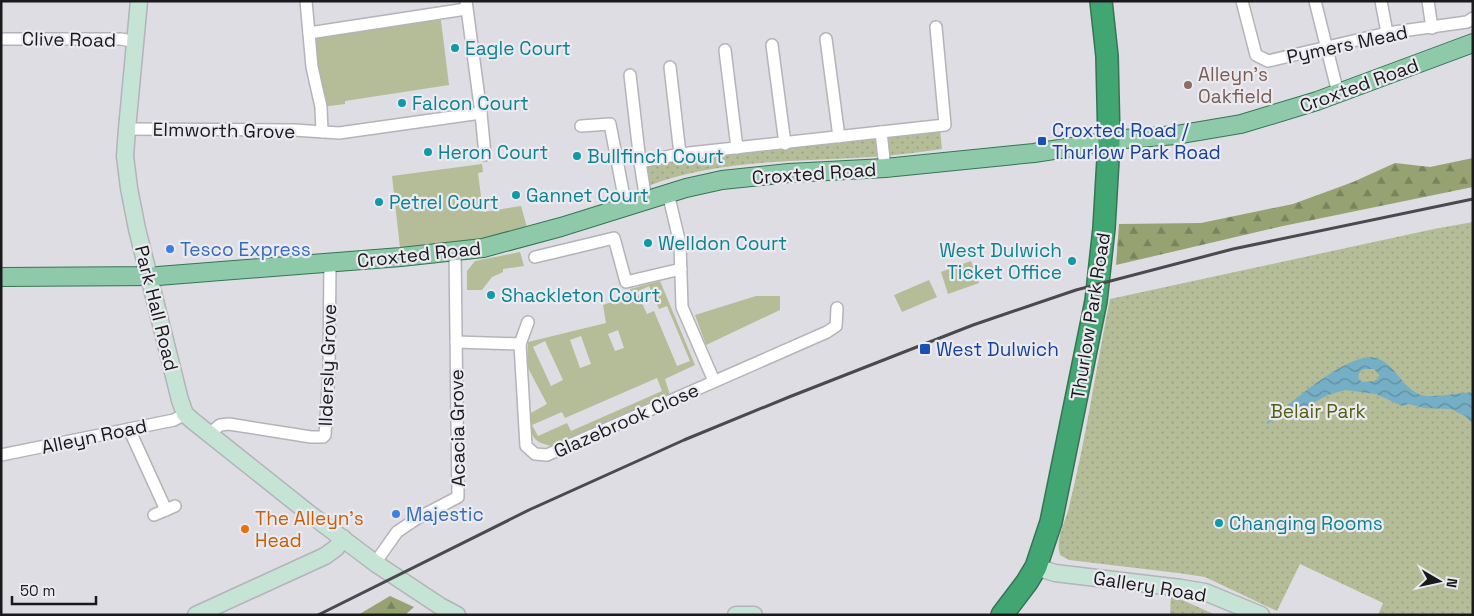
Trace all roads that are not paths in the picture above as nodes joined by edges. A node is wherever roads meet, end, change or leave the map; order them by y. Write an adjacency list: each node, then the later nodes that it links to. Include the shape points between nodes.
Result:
1 (139, 1): 16 (street, Park Hall Road)
2 (306, 1): 12 (street, Elmworth Grove)
3 (1101, 1): 30 (highway, Thurlow Park Road, via 1107,56)
4 (1242, 1): 19 (street, Pymers Mead, via 1256,54 1262,58 1268,61)
5 (1315, 1): 19 (street)
6 (1381, 1): 13 (street)
7 (1428, 1): 11 (street, Pymers Mead)
8 (466, 5): 12 (street); 24 (street)
9 (1473, 18): 11 (street, Pymers Mead)
10 (936, 27): 28 (street, via 945,126)
11 (1432, 28): 13 (street, Pymers Mead)
12 (309, 33): 27 (street, Elmworth Grove)
13 (1387, 33): 19 (street, Pymers Mead)
14 (1, 39): 16 (street, Clive Road, via 121,39)
15 (826, 39): 29 (street)
16 (136, 42): 26 (street, Park Hall Road)
17 (1473, 43): 23 (main road, Croxted Road)
18 (772, 45): 31 (street)
19 (1327, 47): 23 (street)
20 (725, 50): 32 (street)
21 (670, 67): 33 (street)
22 (630, 75): 35 (street)
23 (1338, 93): 30 (main road, Croxted Road, via 1241,124)
24 (480, 113): 27 (street, Elmworth Grove, via 348,132); 34 (street)
25 (581, 126): 39 (street, via 610,124)
26 (126, 129): 27 (street, Elmworth Grove); 45 (street, Park Hall Road, via 128,188)
27 (322, 132)
28 (881, 132): 29 (street); 36 (street)
29 (839, 137): 31 (street)
30 (1109, 142): 36 (main road, Croxted Road); 58 (highway, Thurlow Park Road, via 1104,228 1093,317 1053,515)
31 (785, 144): 32 (street)
32 (737, 148): 33 (street)
33 (680, 154): 35 (street)
34 (485, 155)
35 (640, 162): 38 (street)
36 (885, 168): 37 (main road, Croxted Road, via 742,177)
37 (668, 193): 38 (main road, Croxted Road); 43 (street, Glazebrook Close, via 680,244)
38 (646, 201): 39 (main road, Croxted Road)
39 (626, 207): 40 (main road, Croxted Road, via 494,246)
40 (455, 252): 42 (main road, Croxted Road); 48 (street, Acacia Grove)
41 (535, 257): 43 (street, via 614,238 626,282)
42 (330, 263): 45 (main road, Croxted Road); 53 (street, Ildersly Grove, via 326,435 312,437 229,424 220,424)
43 (681, 269): 50 (street, Glazebrook Close, via 682,307)
44 (1, 277): 45 (main road, Croxted Road)
45 (149, 277): 51 (street, Park Hall Road)
46 (837, 308): 50 (street, Glazebrook Close, via 836,326 828,332)
47 (528, 322): 49 (street)
48 (456, 342): 49 (street); 57 (street, Acacia Grove, via 458,497 398,532)
49 (520, 344): 50 (street, Glazebrook Close, via 526,446 534,454 547,455)
50 (714, 381)
51 (185, 414): 52 (street, Alleyn Road, via 174,420); 53 (street)
52 (129, 429): 54 (street, Alleyn Road); 55 (street, via 170,508)
53 (209, 434): 56 (street)
54 (1, 455)
55 (154, 515)
56 (343, 538): 57 (street); 59 (street, via 325,556)
57 (375, 563): 60 (street)
58 (1036, 568): 63 (highway, Thurlow Park Road); 64 (street, Gallery Road, via 1205,592)
59 (196, 615)
60 (457, 615)
61 (736, 615): 62 (street)
62 (754, 615)
63 (1002, 615)
64 (1261, 615)

